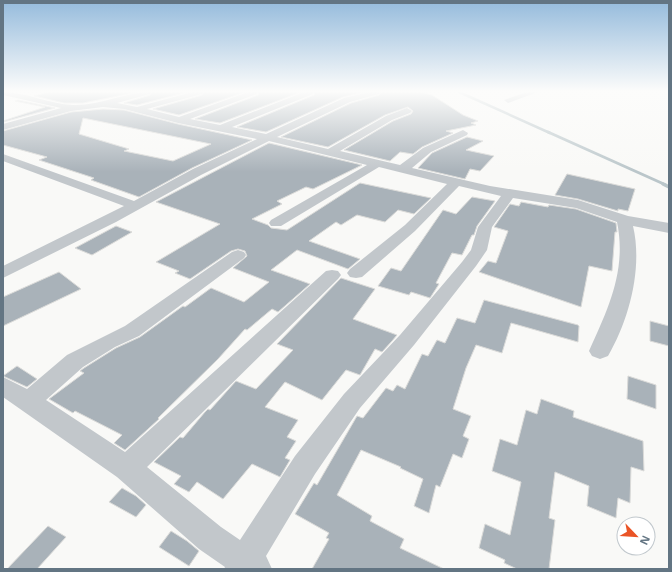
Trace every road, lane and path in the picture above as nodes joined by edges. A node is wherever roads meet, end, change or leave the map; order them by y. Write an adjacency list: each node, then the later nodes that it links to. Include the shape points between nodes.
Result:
1 (27, 119): 8 (street)
2 (173, 119): 7 (street)
3 (182, 119): 7 (street)
4 (244, 119): 9 (street)
5 (308, 119): 11 (street)
6 (388, 119): 12 (street)
7 (178, 120): 9 (street)
8 (3, 127)
9 (221, 128): 11 (street)
10 (463, 133): 15 (street, via 427,150)
11 (267, 138): 12 (street); 18 (street)
12 (329, 153): 14 (street)
13 (3, 157): 18 (street)
14 (378, 164): 15 (street); 20 (street)
15 (403, 170): 16 (street)
16 (457, 182): 17 (street); 24 (street, via 410,228)
17 (509, 194): 19 (street, via 578,204); 30 (street, via 485,227 478,250 468,266 352,401 304,466)
18 (135, 206): 23 (street)
19 (624, 220): 21 (street); 26 (street, via 628,235 625,282 614,322)
20 (276, 223)
21 (669, 228)
22 (238, 255): 28 (street, via 132,331 75,361)
23 (3, 273)
24 (356, 273)
25 (332, 275): 29 (street)
26 (600, 351)
27 (3, 386): 28 (street)
28 (29, 401): 29 (street)
29 (127, 468): 30 (street)
30 (247, 566)

